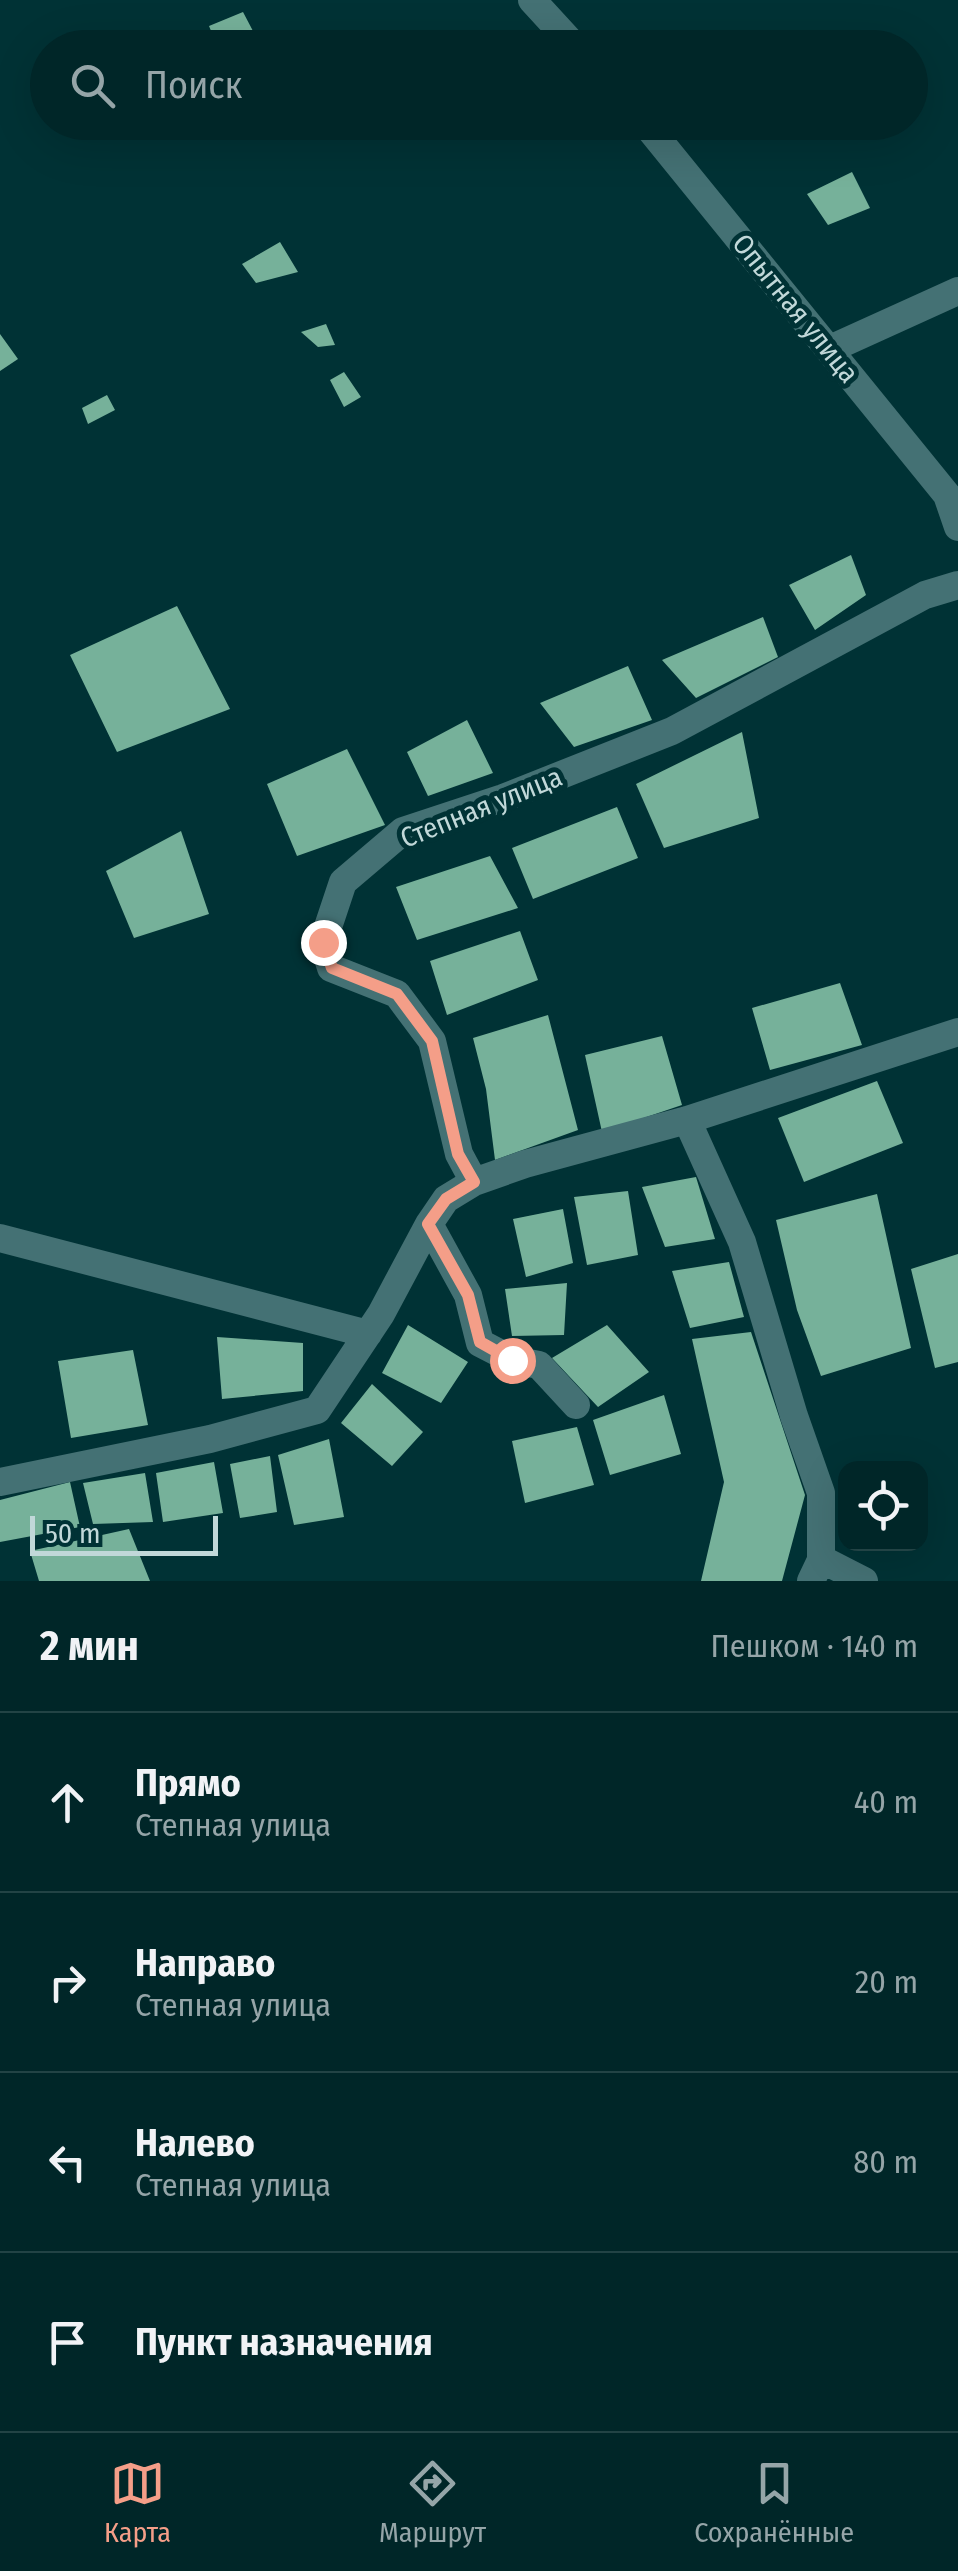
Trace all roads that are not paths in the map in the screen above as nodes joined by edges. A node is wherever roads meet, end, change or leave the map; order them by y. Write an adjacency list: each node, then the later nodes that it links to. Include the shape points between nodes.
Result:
1 (532, 0): 2 (street)
2 (560, 30)
3 (659, 140): 5 (street, Опытная улица)
4 (958, 291): 5 (street)
5 (830, 349): 6 (street, Опытная улица, via 947,495)
6 (958, 527)
7 (958, 585): 10 (street, Степная улица, via 924,595 672,731 403,831 343,882 323,942 332,968 397,994 432,1041 458,1154)
8 (958, 1032): 9 (street)
9 (687, 1120): 10 (street); 16 (street, via 742,1242 822,1493)
10 (474, 1182): 11 (street, via 446,1199)
11 (428, 1224): 13 (street); 14 (street, via 468,1295 480,1342 512,1360 539,1365)
12 (0, 1238): 13 (street)
13 (368, 1334): 15 (street, via 317,1410 210,1440)
14 (576, 1405)
15 (0, 1482)
16 (816, 1570): 17 (street)
17 (864, 1581)

